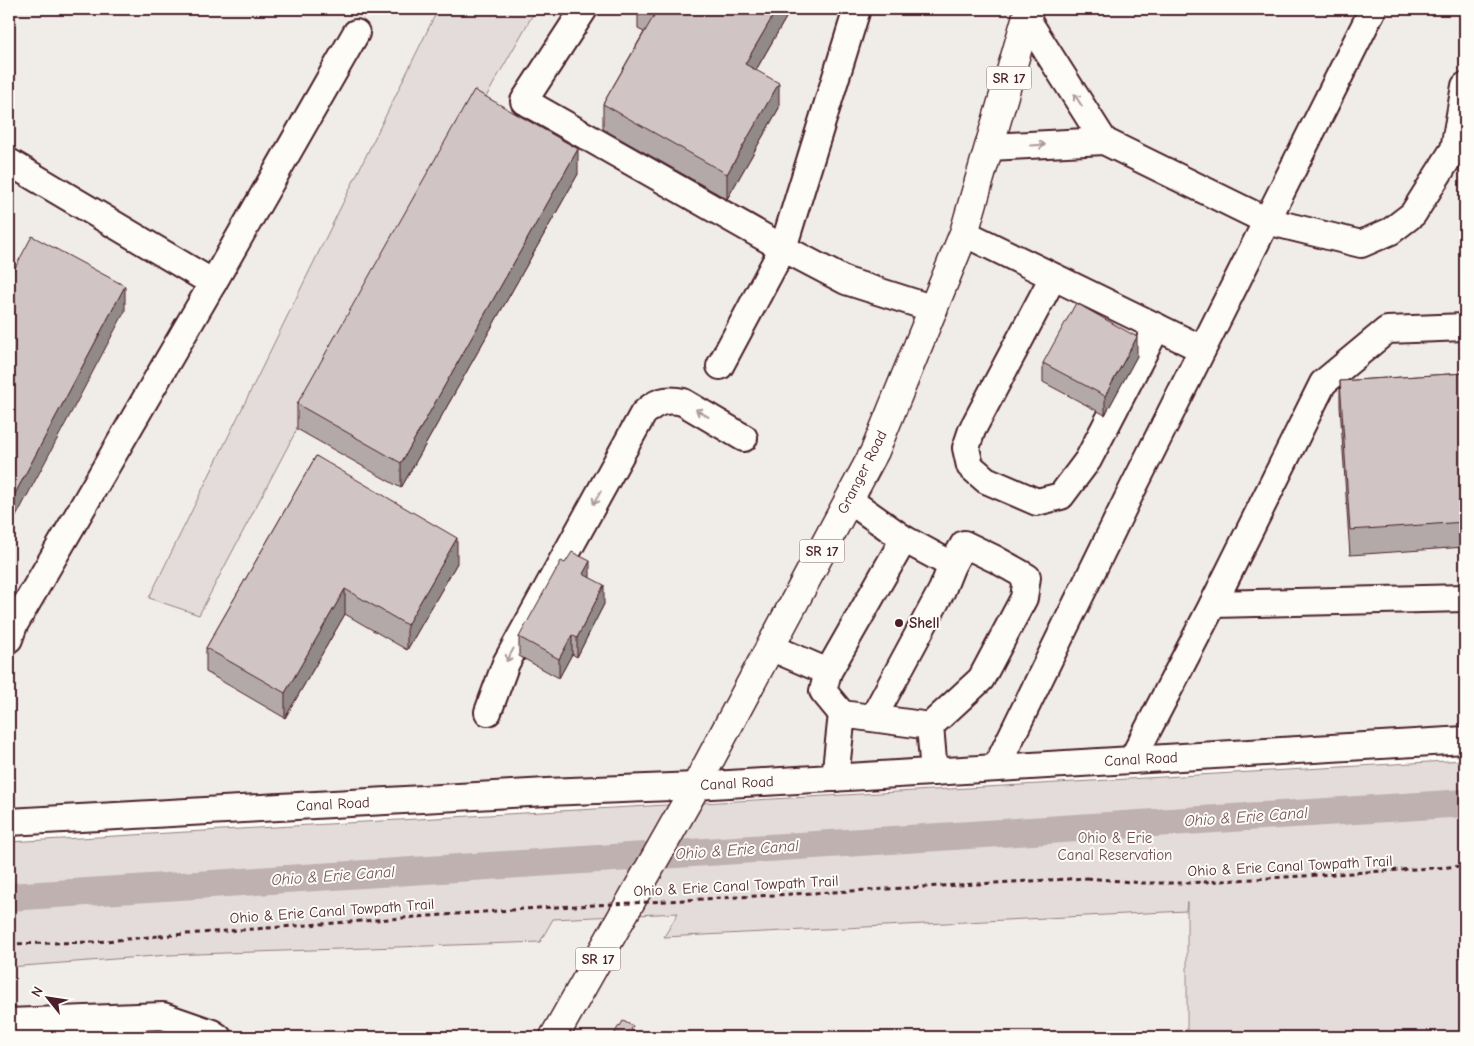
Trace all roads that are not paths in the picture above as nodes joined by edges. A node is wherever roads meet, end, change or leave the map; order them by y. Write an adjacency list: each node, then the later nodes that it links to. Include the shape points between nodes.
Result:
1 (584, 9): 13 (street, via 524,102)
2 (856, 9): 13 (street)
3 (1373, 9): 11 (street)
4 (1028, 13): 7 (street, one-way to 4); 9 (main road, Granger Road / SR 17)
5 (356, 33): 15 (street)
6 (1465, 86): 8 (street)
7 (1104, 141): 9 (street, one-way to 7); 11 (street)
8 (1460, 145): 11 (street, via 1413,214 1391,231 1361,244)
9 (989, 147): 12 (main road, Granger Road / SR 17)
10 (9, 162): 15 (street)
11 (1267, 221): 19 (street)
12 (964, 233): 14 (street); 16 (main road, Granger Road / SR 17)
13 (783, 248): 16 (street, via 846,282); 20 (street)
14 (1053, 276): 17 (street); 17 (street, via 972,430 966,448 970,466 986,480 1037,502 1060,496 1088,460)
15 (213, 283): 27 (street)
16 (934, 310): 22 (main road, Granger Road / SR 17, via 875,451)
17 (1157, 327): 19 (street)
18 (1465, 327): 26 (street, via 1387,330 1323,383)
19 (1202, 349): 36 (street)
20 (720, 366)
21 (744, 438): 30 (street, one-way to 30, via 672,399 652,405 643,414 506,663)
22 (849, 500): 23 (street); 28 (main road, Granger Road / SR 17)
23 (904, 538): 24 (street); 29 (street)
24 (952, 565): 32 (street); 33 (street, via 964,544 1027,577 1024,598 981,679)
25 (1465, 598): 26 (street)
26 (1213, 604): 35 (street)
27 (10, 629)
28 (770, 647): 29 (street); 39 (main road, Granger Road / SR 17)
29 (828, 672): 31 (street, via 824,691)
30 (488, 712)
31 (842, 714): 32 (street); 38 (street)
32 (874, 718): 33 (street)
33 (930, 726): 37 (street)
34 (1465, 740): 35 (street, Canal Road)
35 (1132, 760): 36 (street, Canal Road)
36 (996, 768): 37 (street, Canal Road)
37 (934, 772): 38 (street, Canal Road)
38 (835, 778): 39 (street, Canal Road)
39 (696, 786): 40 (street, Canal Road); 43 (main road, Granger Road / SR 17)
40 (9, 822)
41 (9, 1022): 42 (street, via 163,1016)
42 (218, 1037)
43 (554, 1037)

